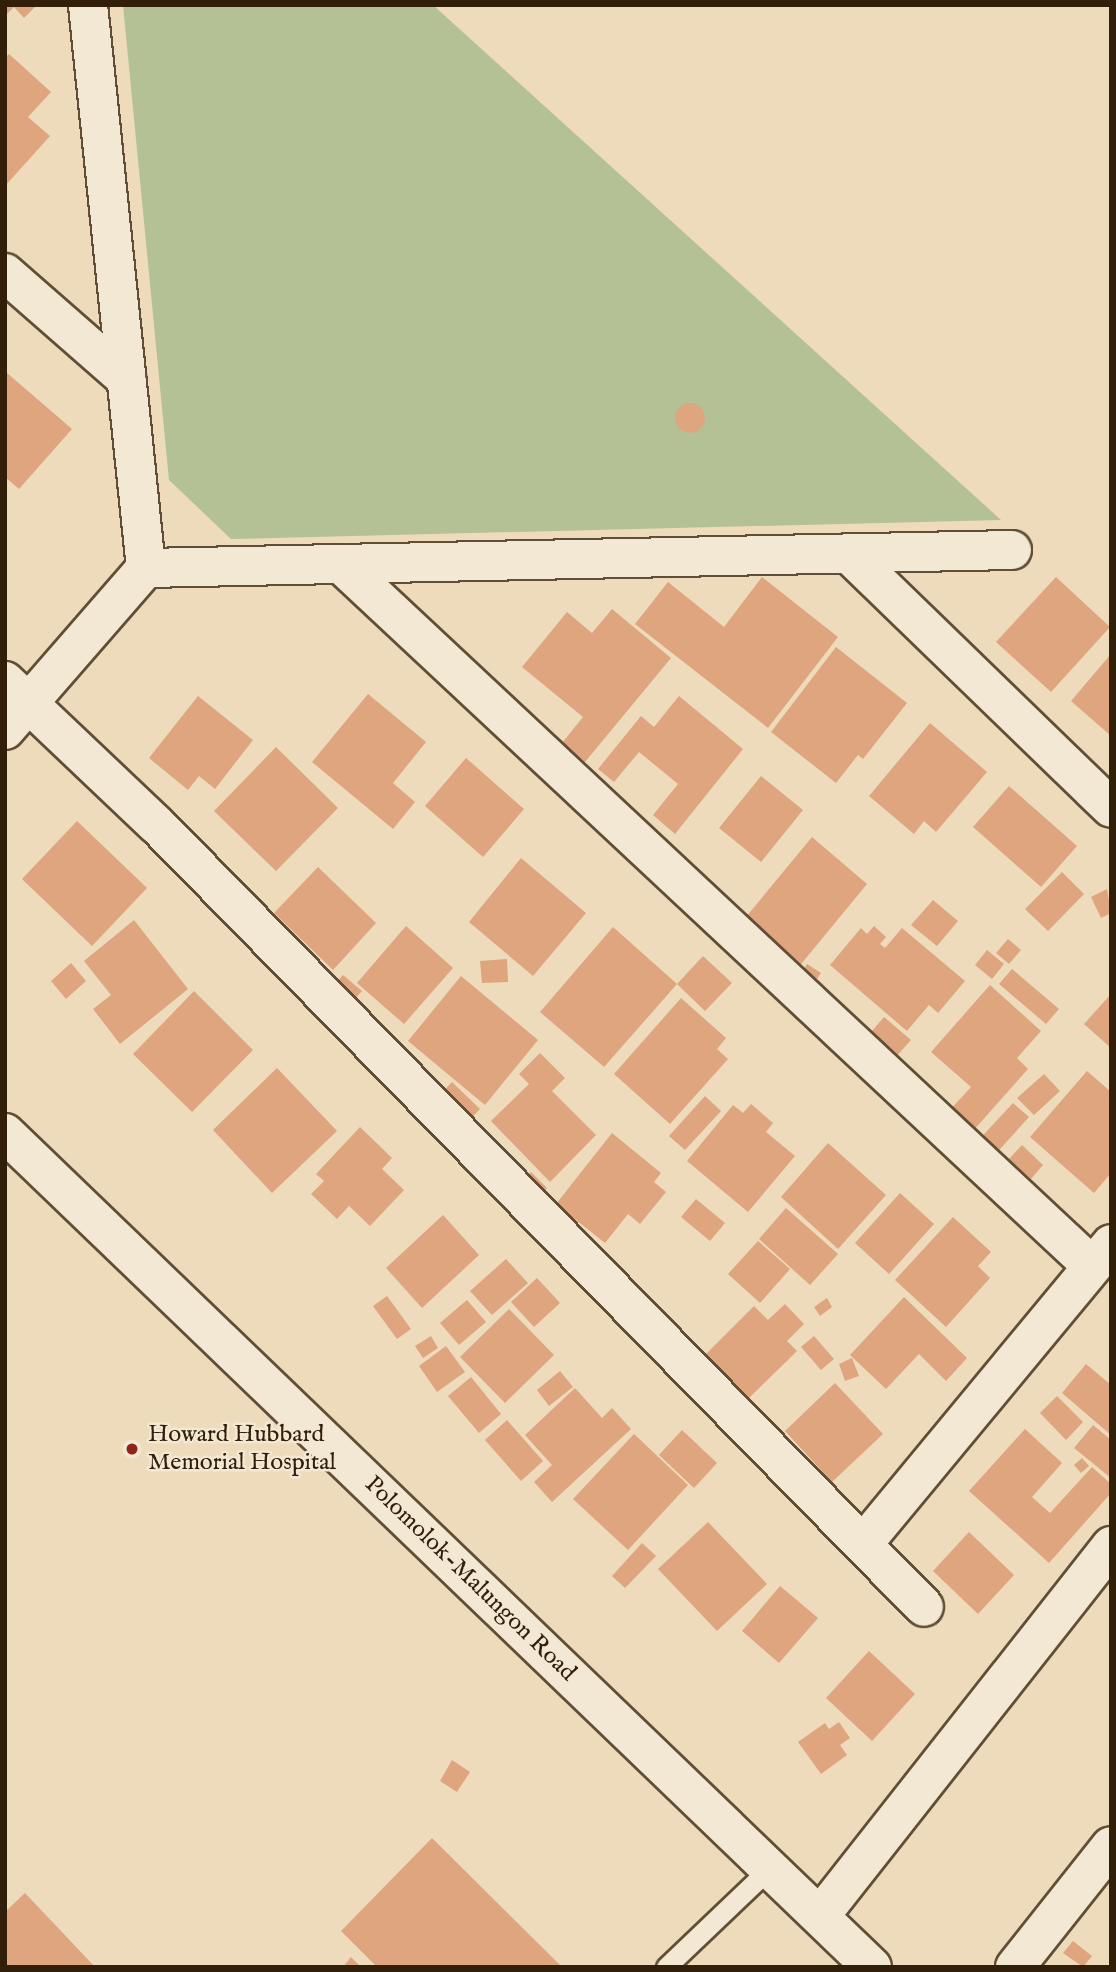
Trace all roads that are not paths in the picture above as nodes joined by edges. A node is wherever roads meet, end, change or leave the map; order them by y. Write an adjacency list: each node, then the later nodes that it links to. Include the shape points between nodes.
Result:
1 (88, 5): 3 (street)
2 (5, 273): 3 (street)
3 (127, 379): 7 (street)
4 (1012, 550): 5 (street)
5 (848, 553): 6 (street); 10 (street)
6 (341, 564): 7 (street); 12 (street)
7 (146, 568): 8 (street)
8 (18, 691): 9 (street); 13 (street, via 157,825)
9 (5, 730)
10 (1111, 808)
11 (5, 1133): 17 (street, Polomolok-Malungon Road)
12 (1101, 1255): 13 (street)
13 (863, 1544): 15 (street)
14 (1111, 1546): 18 (street)
15 (924, 1607)
16 (1111, 1846): 21 (street)
17 (771, 1867): 18 (street, Polomolok-Malungon Road); 19 (lane)
18 (820, 1916): 20 (street, Polomolok-Malungon Road)
19 (666, 1967)
20 (872, 1967)
21 (1015, 1967)

